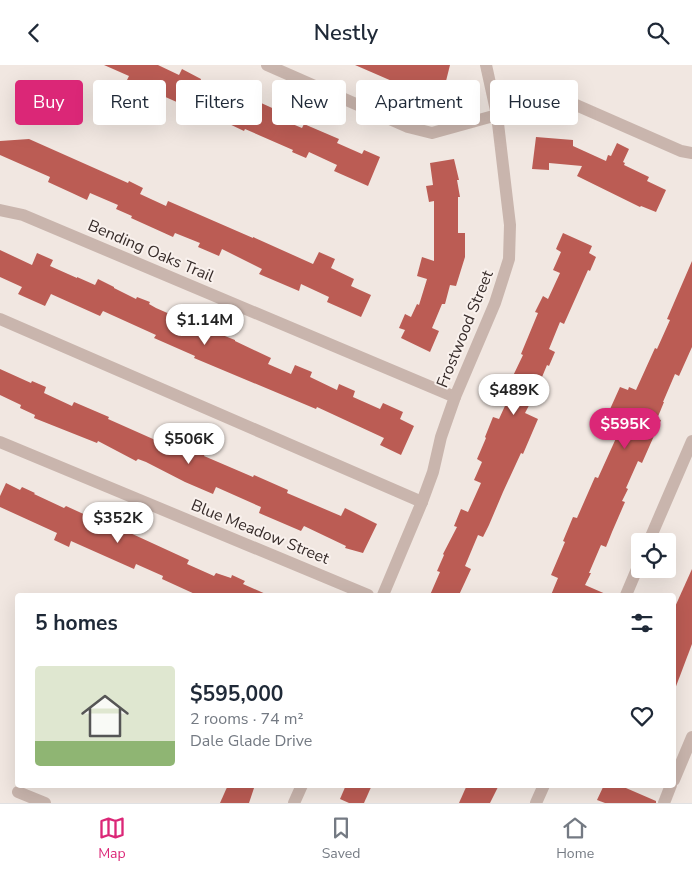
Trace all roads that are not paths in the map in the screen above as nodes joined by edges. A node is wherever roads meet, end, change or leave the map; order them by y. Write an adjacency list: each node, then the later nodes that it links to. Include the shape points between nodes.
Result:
1 (267, 65): 5 (street, via 408,127 432,133)
2 (486, 65): 3 (street, Frostwood Street)
3 (490, 83)
4 (578, 106): 7 (street)
5 (490, 117)
6 (498, 125): 10 (street, Frostwood Street, via 510,225 509,259 495,303)
7 (692, 153)
8 (0, 210): 10 (street, Bending Oaks Trail, via 23,215)
9 (0, 319): 13 (street)
10 (455, 397): 13 (street, Frostwood Street)
11 (692, 441): 14 (street)
12 (0, 443): 16 (street, Blue Meadow Street)
13 (422, 502): 17 (street, Frostwood Street)
14 (652, 533)
15 (633, 578): 18 (street)
16 (363, 593)
17 (384, 593)
18 (627, 593)
19 (692, 737): 20 (street)
20 (676, 775)
21 (301, 788): 26 (street)
22 (543, 788): 27 (street)
23 (671, 788): 28 (street)
24 (18, 793): 25 (street)
25 (45, 803)
26 (294, 803)
27 (536, 803)
28 (664, 803)

